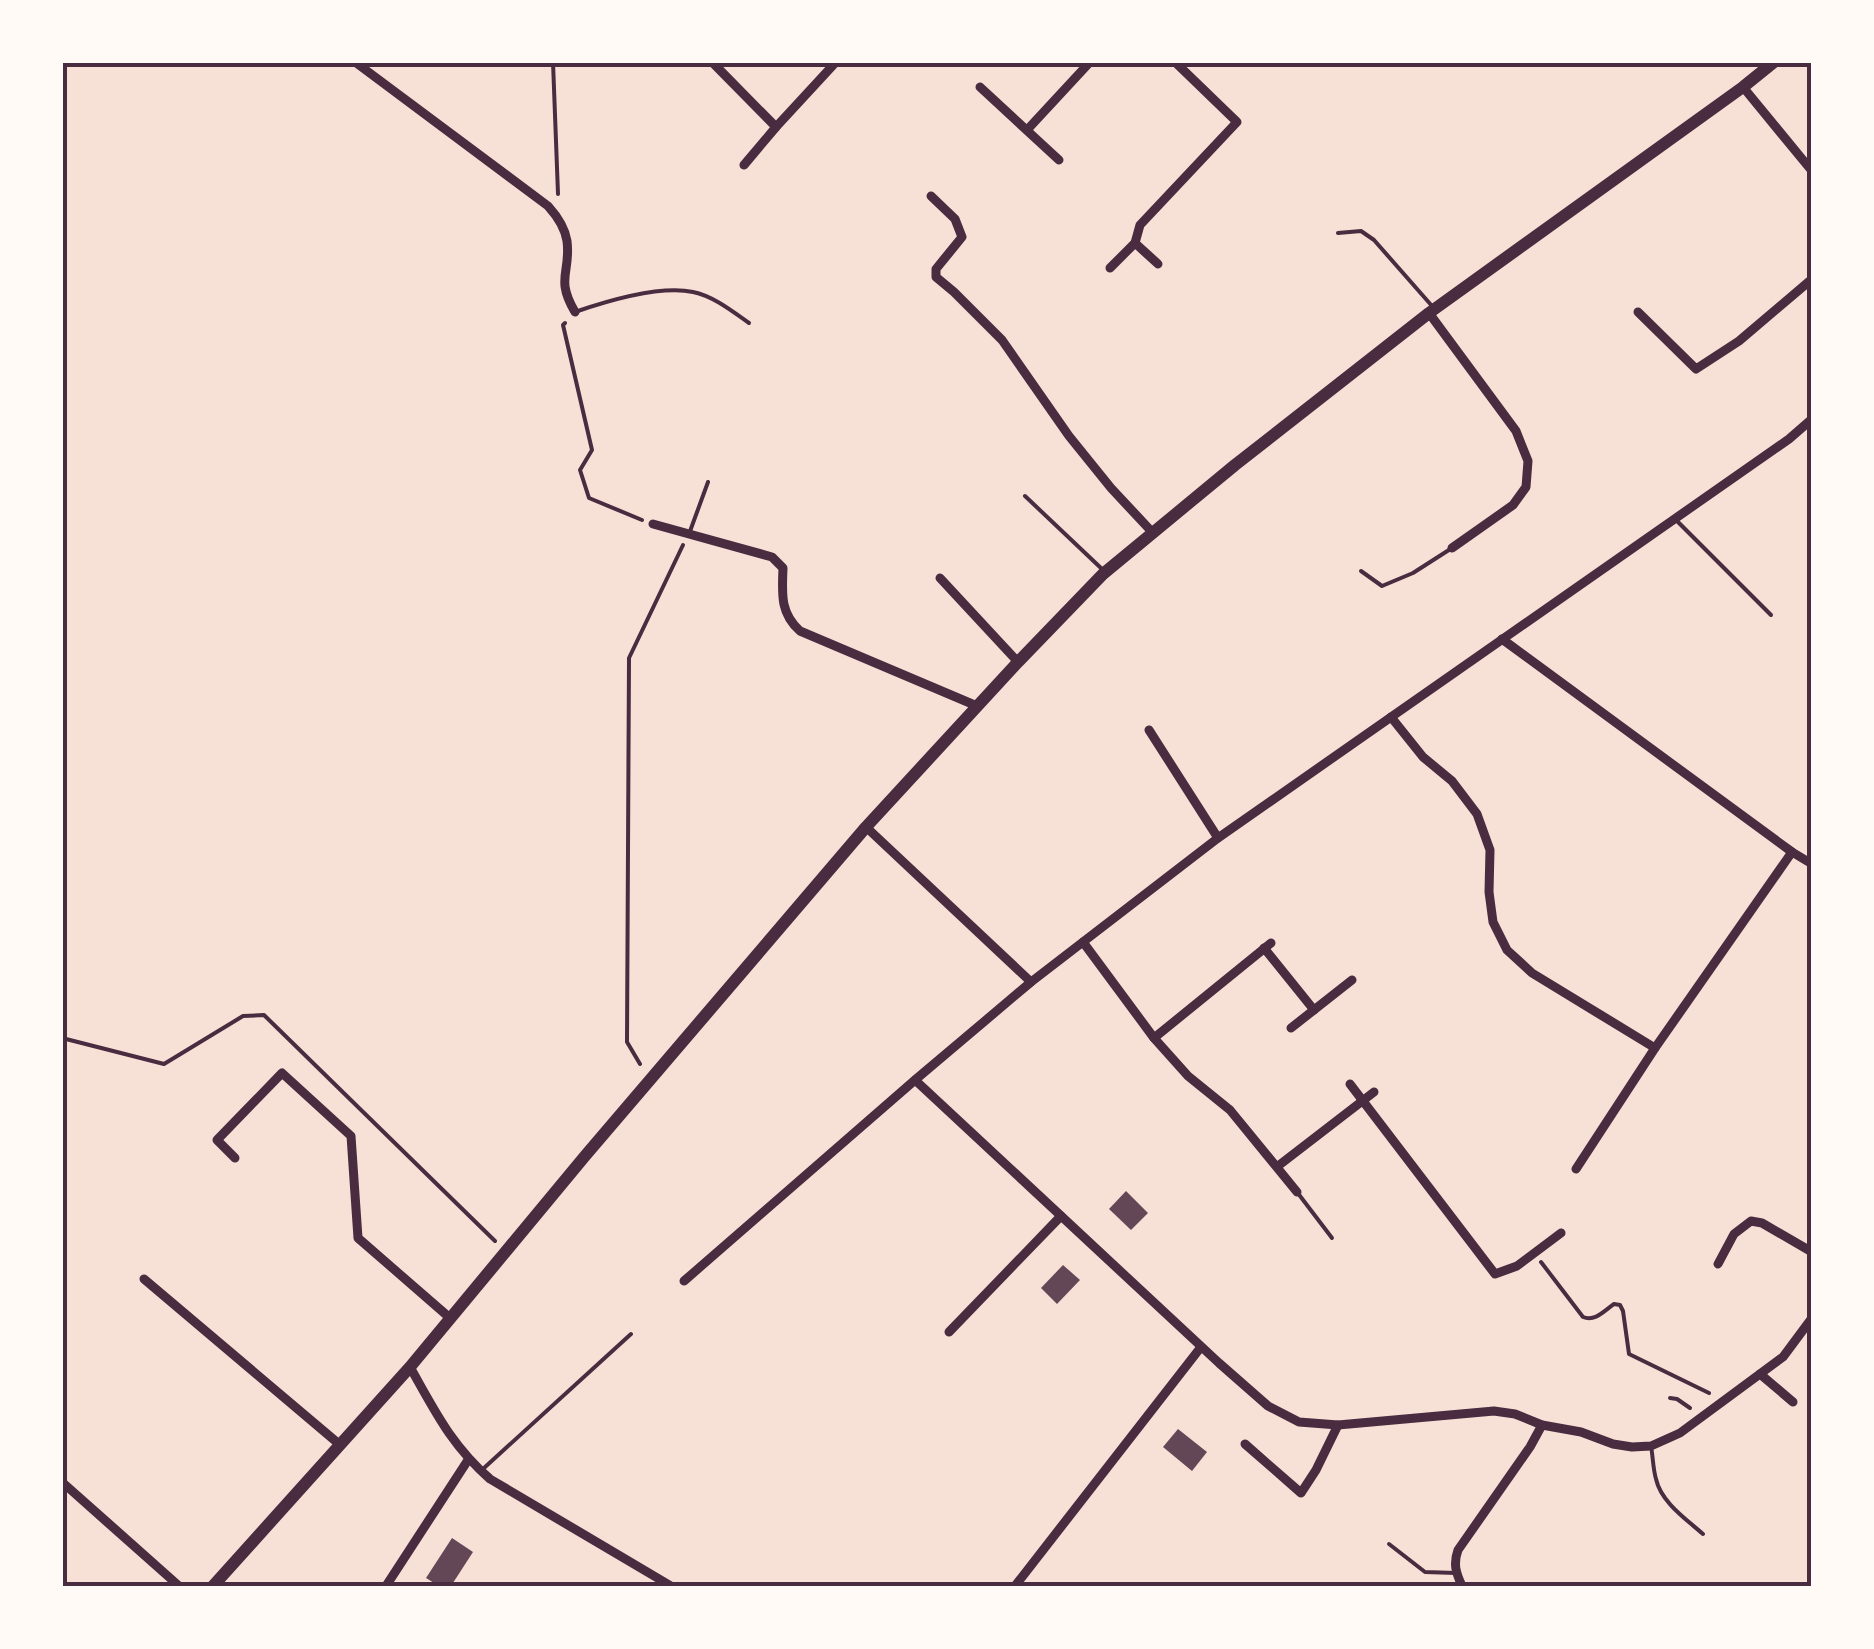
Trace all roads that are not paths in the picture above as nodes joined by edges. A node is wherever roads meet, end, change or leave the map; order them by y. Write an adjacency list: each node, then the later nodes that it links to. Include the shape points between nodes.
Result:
1 (355, 62): 21 (street, via 559,218 567,241 565,294)
2 (712, 62): 9 (street)
3 (836, 62): 9 (street)
4 (1090, 62): 10 (street)
5 (1175, 62): 16 (street, via 1236,122 1140,226)
6 (1774, 62): 8 (main road)
7 (980, 86): 10 (street)
8 (1744, 87): 13 (street); 20 (main road)
9 (776, 127): 12 (street)
10 (1027, 130): 11 (street)
11 (1059, 160)
12 (744, 164)
13 (1812, 171)
14 (931, 196): 29 (street, via 962,236 936,277 1002,340 1069,436)
15 (1338, 233): 20 (lane, via 1361,232 1374,240)
16 (1135, 243): 17 (street); 18 (street)
17 (1158, 264)
18 (1110, 268)
19 (1812, 279): 22 (street, via 1740,342 1696,369)
20 (1432, 311): 29 (main road); 31 (street, via 1516,432 1528,462 1526,487 1514,505)
21 (575, 312): 23 (lane, via 628,296 692,292)
22 (1638, 312)
23 (749, 323)
24 (1812, 419): 27 (street)
25 (708, 482): 30 (lane)
26 (1025, 496): 33 (lane)
27 (1675, 519): 35 (lane); 36 (street)
28 (652, 524): 30 (street)
29 (1153, 533): 33 (main road)
30 (687, 536): 38 (street, via 772,557 783,568 785,613 800,631)
31 (1452, 548): 32 (lane, via 1382,586)
32 (1361, 571)
33 (1106, 572): 37 (main road)
34 (940, 578): 37 (street)
35 (1771, 615)
36 (1502, 639): 39 (street); 43 (street)
37 (1018, 662): 38 (main road)
38 (977, 706): 41 (main road)
39 (1391, 717): 42 (street); 51 (street, via 1477,814 1490,850 1492,922 1508,950 1532,973)
40 (1149, 730): 42 (street)
41 (866, 827): 47 (street); 67 (main road)
42 (1218, 838): 45 (street)
43 (1792, 852): 44 (street); 51 (street)
44 (1812, 864)
45 (1083, 942): 47 (street); 50 (street)
46 (1352, 980): 48 (street)
47 (1031, 982): 52 (street)
48 (1314, 1010): 49 (street); 50 (street, via 1267,945)
49 (1291, 1028)
50 (1154, 1038): 57 (street)
51 (1656, 1048): 58 (street)
52 (914, 1080): 60 (street); 66 (street)
53 (1350, 1084): 55 (street)
54 (1374, 1092): 55 (street)
55 (1363, 1100): 57 (street); 61 (street, via 1495,1274)
56 (235, 1158): 67 (street, via 218,1140 282,1073 351,1136 358,1238)
57 (1278, 1166): 59 (street)
58 (1576, 1169)
59 (1296, 1192): 62 (lane)
60 (1061, 1216): 69 (street); 71 (street)
61 (1561, 1233)
62 (1332, 1238)
63 (1812, 1252): 64 (street, via 1751,1221 1734,1234)
64 (1718, 1264)
65 (144, 1279): 77 (street)
66 (684, 1280)
67 (450, 1318): 72 (main road)
68 (1812, 1318): 73 (street, via 1783,1357)
69 (949, 1332)
70 (632, 1334): 81 (lane)
71 (1202, 1347): 75 (street, via 1268,1406 1299,1422); 90 (street)
72 (410, 1367): 77 (main road); 80 (street)
73 (1760, 1374): 74 (street); 79 (street)
74 (1793, 1402)
75 (1338, 1425): 76 (street, via 1494,1411); 78 (street, via 1302,1493)
76 (1542, 1425): 79 (street, via 1613,1444); 85 (street, via 1458,1550)
77 (338, 1444): 87 (main road)
78 (1245, 1444)
79 (1652, 1446): 83 (lane, via 1659,1490)
80 (468, 1460): 81 (street); 88 (street)
81 (480, 1471): 89 (street)
82 (62, 1482): 86 (street)
83 (1703, 1534)
84 (1389, 1544): 85 (lane, via 1426,1572)
85 (1456, 1573): 91 (street)
86 (180, 1586)
87 (214, 1586)
88 (386, 1586)
89 (671, 1586)
90 (1015, 1586)
91 (1462, 1586)

